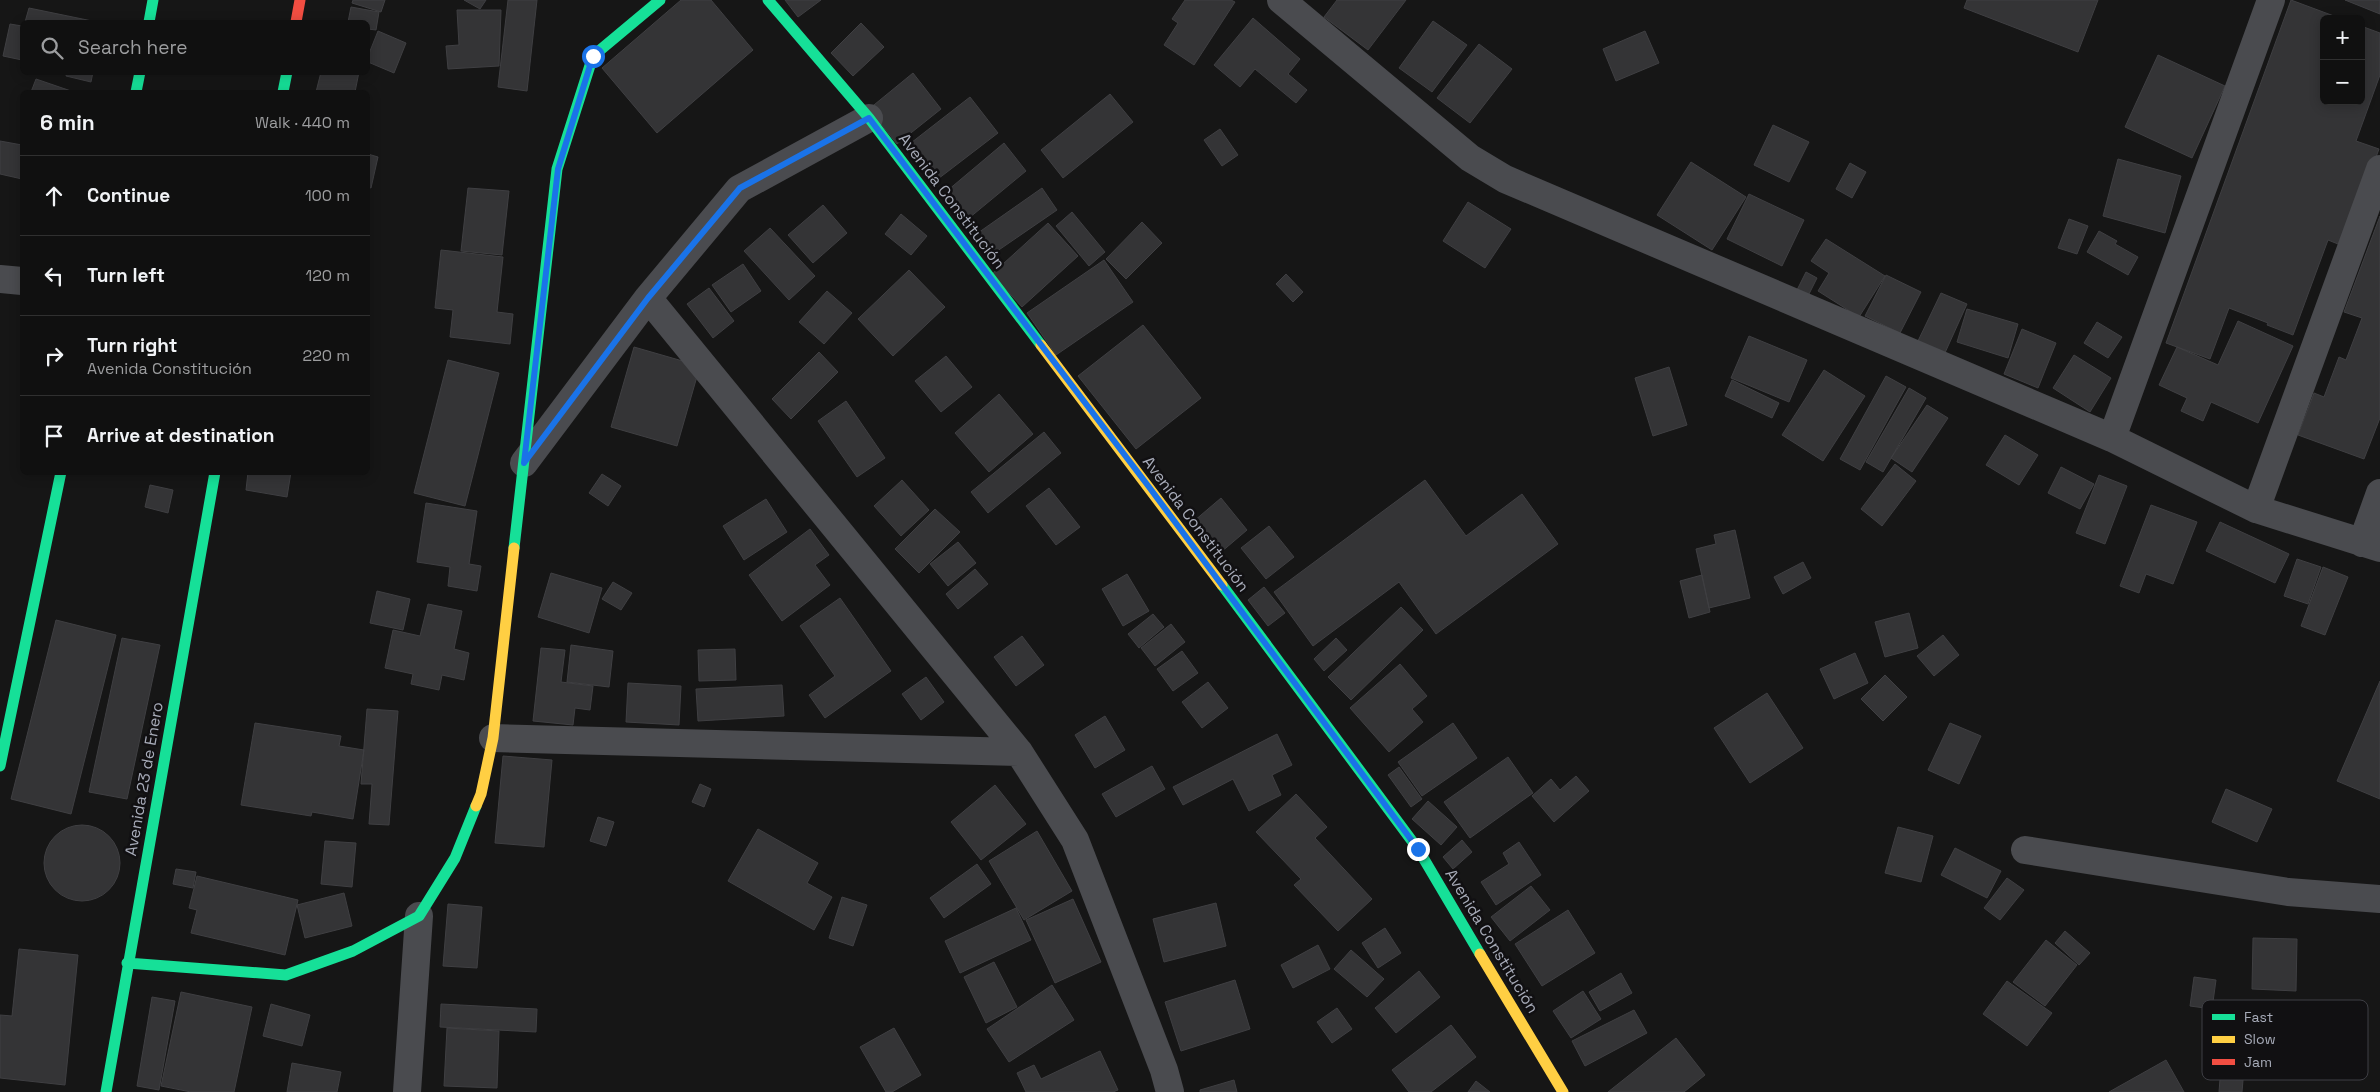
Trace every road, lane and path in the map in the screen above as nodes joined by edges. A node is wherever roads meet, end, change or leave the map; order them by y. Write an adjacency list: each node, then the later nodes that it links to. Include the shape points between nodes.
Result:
1 (153, 0): 7 (street)
2 (300, 0): 8 (street)
3 (660, 0): 19 (street, via 593,56 558,169)
4 (768, 0): 13 (street, Avenida Constitución)
5 (1281, 0): 18 (street, via 1470,158 1505,179)
6 (2271, 0): 18 (street)
7 (149, 20)
8 (296, 20)
9 (139, 75): 11 (street)
10 (287, 75): 12 (street)
11 (136, 90)
12 (284, 90)
13 (869, 118): 17 (street, via 740,188); 35 (street, Avenida Constitución, via 1418,849)
14 (2380, 170): 23 (street)
15 (0, 278): 16 (street)
16 (20, 281)
17 (648, 298): 19 (street); 26 (street)
18 (2112, 438): 23 (street)
19 (524, 463): 25 (street)
20 (60, 475): 27 (street)
21 (214, 475): 31 (street, Avenida 23 de Enero)
22 (2380, 492): 24 (street)
23 (2256, 509): 24 (street)
24 (2371, 546)
25 (493, 738): 26 (street); 30 (street, via 481,794 455,858)
26 (1020, 752): 34 (street, via 1075,840)
27 (0, 766)
28 (2025, 850): 29 (street, via 2288,892)
29 (2380, 899)
30 (418, 916): 31 (street, via 353,950 286,975); 33 (street)
31 (127, 963): 32 (street, Avenida 23 de Enero)
32 (106, 1092)
33 (407, 1092)
34 (1170, 1092)
35 (1563, 1092)

